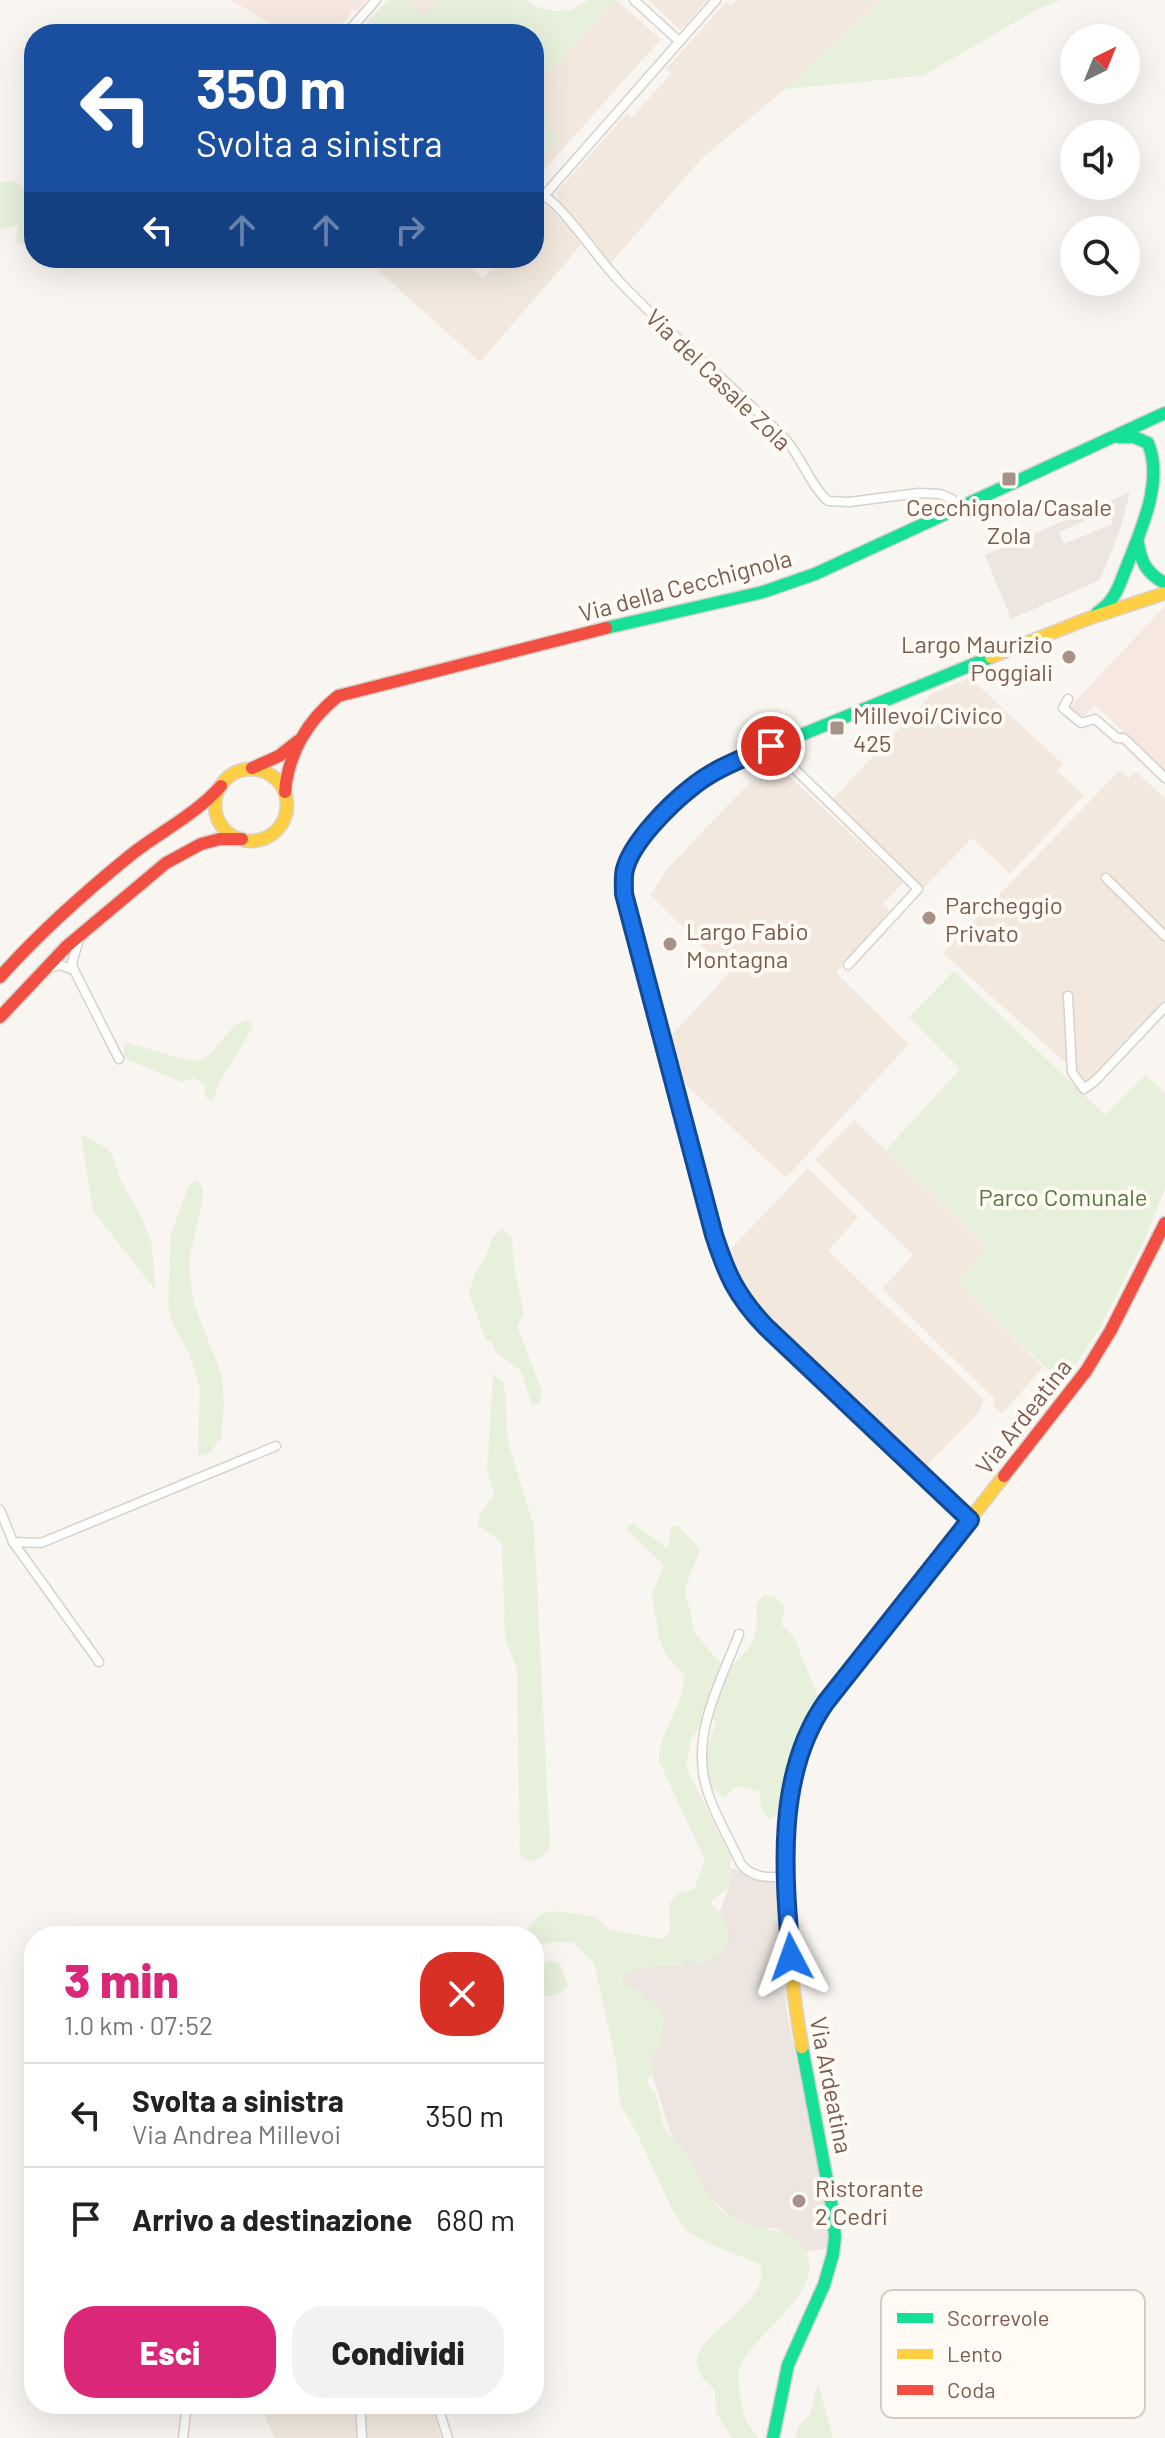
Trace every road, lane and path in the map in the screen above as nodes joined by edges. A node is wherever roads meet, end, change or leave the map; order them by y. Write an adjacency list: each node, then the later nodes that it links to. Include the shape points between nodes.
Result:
1 (376, 0): 4 (street)
2 (634, 0): 5 (street)
3 (716, 0): 5 (street)
4 (355, 24)
5 (679, 41): 6 (street)
6 (544, 195): 11 (street, Via del Casale Zola, via 621,284 789,443 828,501 928,493 952,499)
7 (1165, 413): 8 (street, Via della Cecchignola)
8 (1109, 439): 10 (street, via 1136,437 1154,449 1160,465); 11 (street, Via della Cecchignola)
9 (1165, 478): 10 (street)
10 (1157, 492): 12 (street)
11 (958, 508): 17 (street, Via della Cecchignola, via 815,574 763,592 338,696)
12 (1138, 543): 13 (street, via 1145,570); 15 (street, via 1113,600)
13 (1165, 583)
14 (1165, 593): 15 (street)
15 (1087, 619): 18 (street)
16 (1068, 699): 20 (street, via 1063,708 1073,719 1095,719 1124,738)
17 (303, 736): 19 (street, Via della Cecchignola); 22 (street, Via della Cecchignola, via 284,781)
18 (771, 746): 27 (street, via 918,889); 38 (street, via 693,786 658,820 628,860 624,894 730,1280 765,1326)
19 (252, 769): 21 (street, via 239,771); 22 (street, via 268,773)
20 (1165, 778)
21 (221, 786): 23 (street, via 216,800 220,823); 30 (street, via 90,889)
22 (285, 792): 23 (street, via 287,810 275,831 265,838)
23 (242, 839): 25 (street, via 219,838 183,851)
24 (1106, 878): 26 (street)
25 (81, 933): 28 (street); 29 (street)
26 (1165, 936)
27 (848, 965)
28 (74, 970): 29 (street, via 60,965); 34 (street)
29 (41, 972): 33 (street)
30 (0, 977)
31 (1068, 996): 32 (street, via 1072,1072 1084,1089)
32 (1165, 1007)
33 (0, 1017)
34 (119, 1059)
35 (1165, 1223): 38 (street, Via Ardeatina, via 1092,1362)
36 (276, 1446): 39 (street, via 41,1543)
37 (0, 1510): 39 (street)
38 (970, 1520): 42 (street, Via Ardeatina, via 810,1727 791,1796)
39 (13, 1542): 41 (street)
40 (739, 1634): 42 (street, via 709,1710 703,1775 748,1873)
41 (99, 1662)
42 (786, 1877): 49 (street, Via Ardeatina, via 798,2029 835,2236 822,2293 788,2364)
43 (186, 2414): 46 (street)
44 (361, 2414): 47 (street)
45 (440, 2414): 48 (street)
46 (183, 2438)
47 (362, 2438)
48 (448, 2438)
49 (773, 2438)

